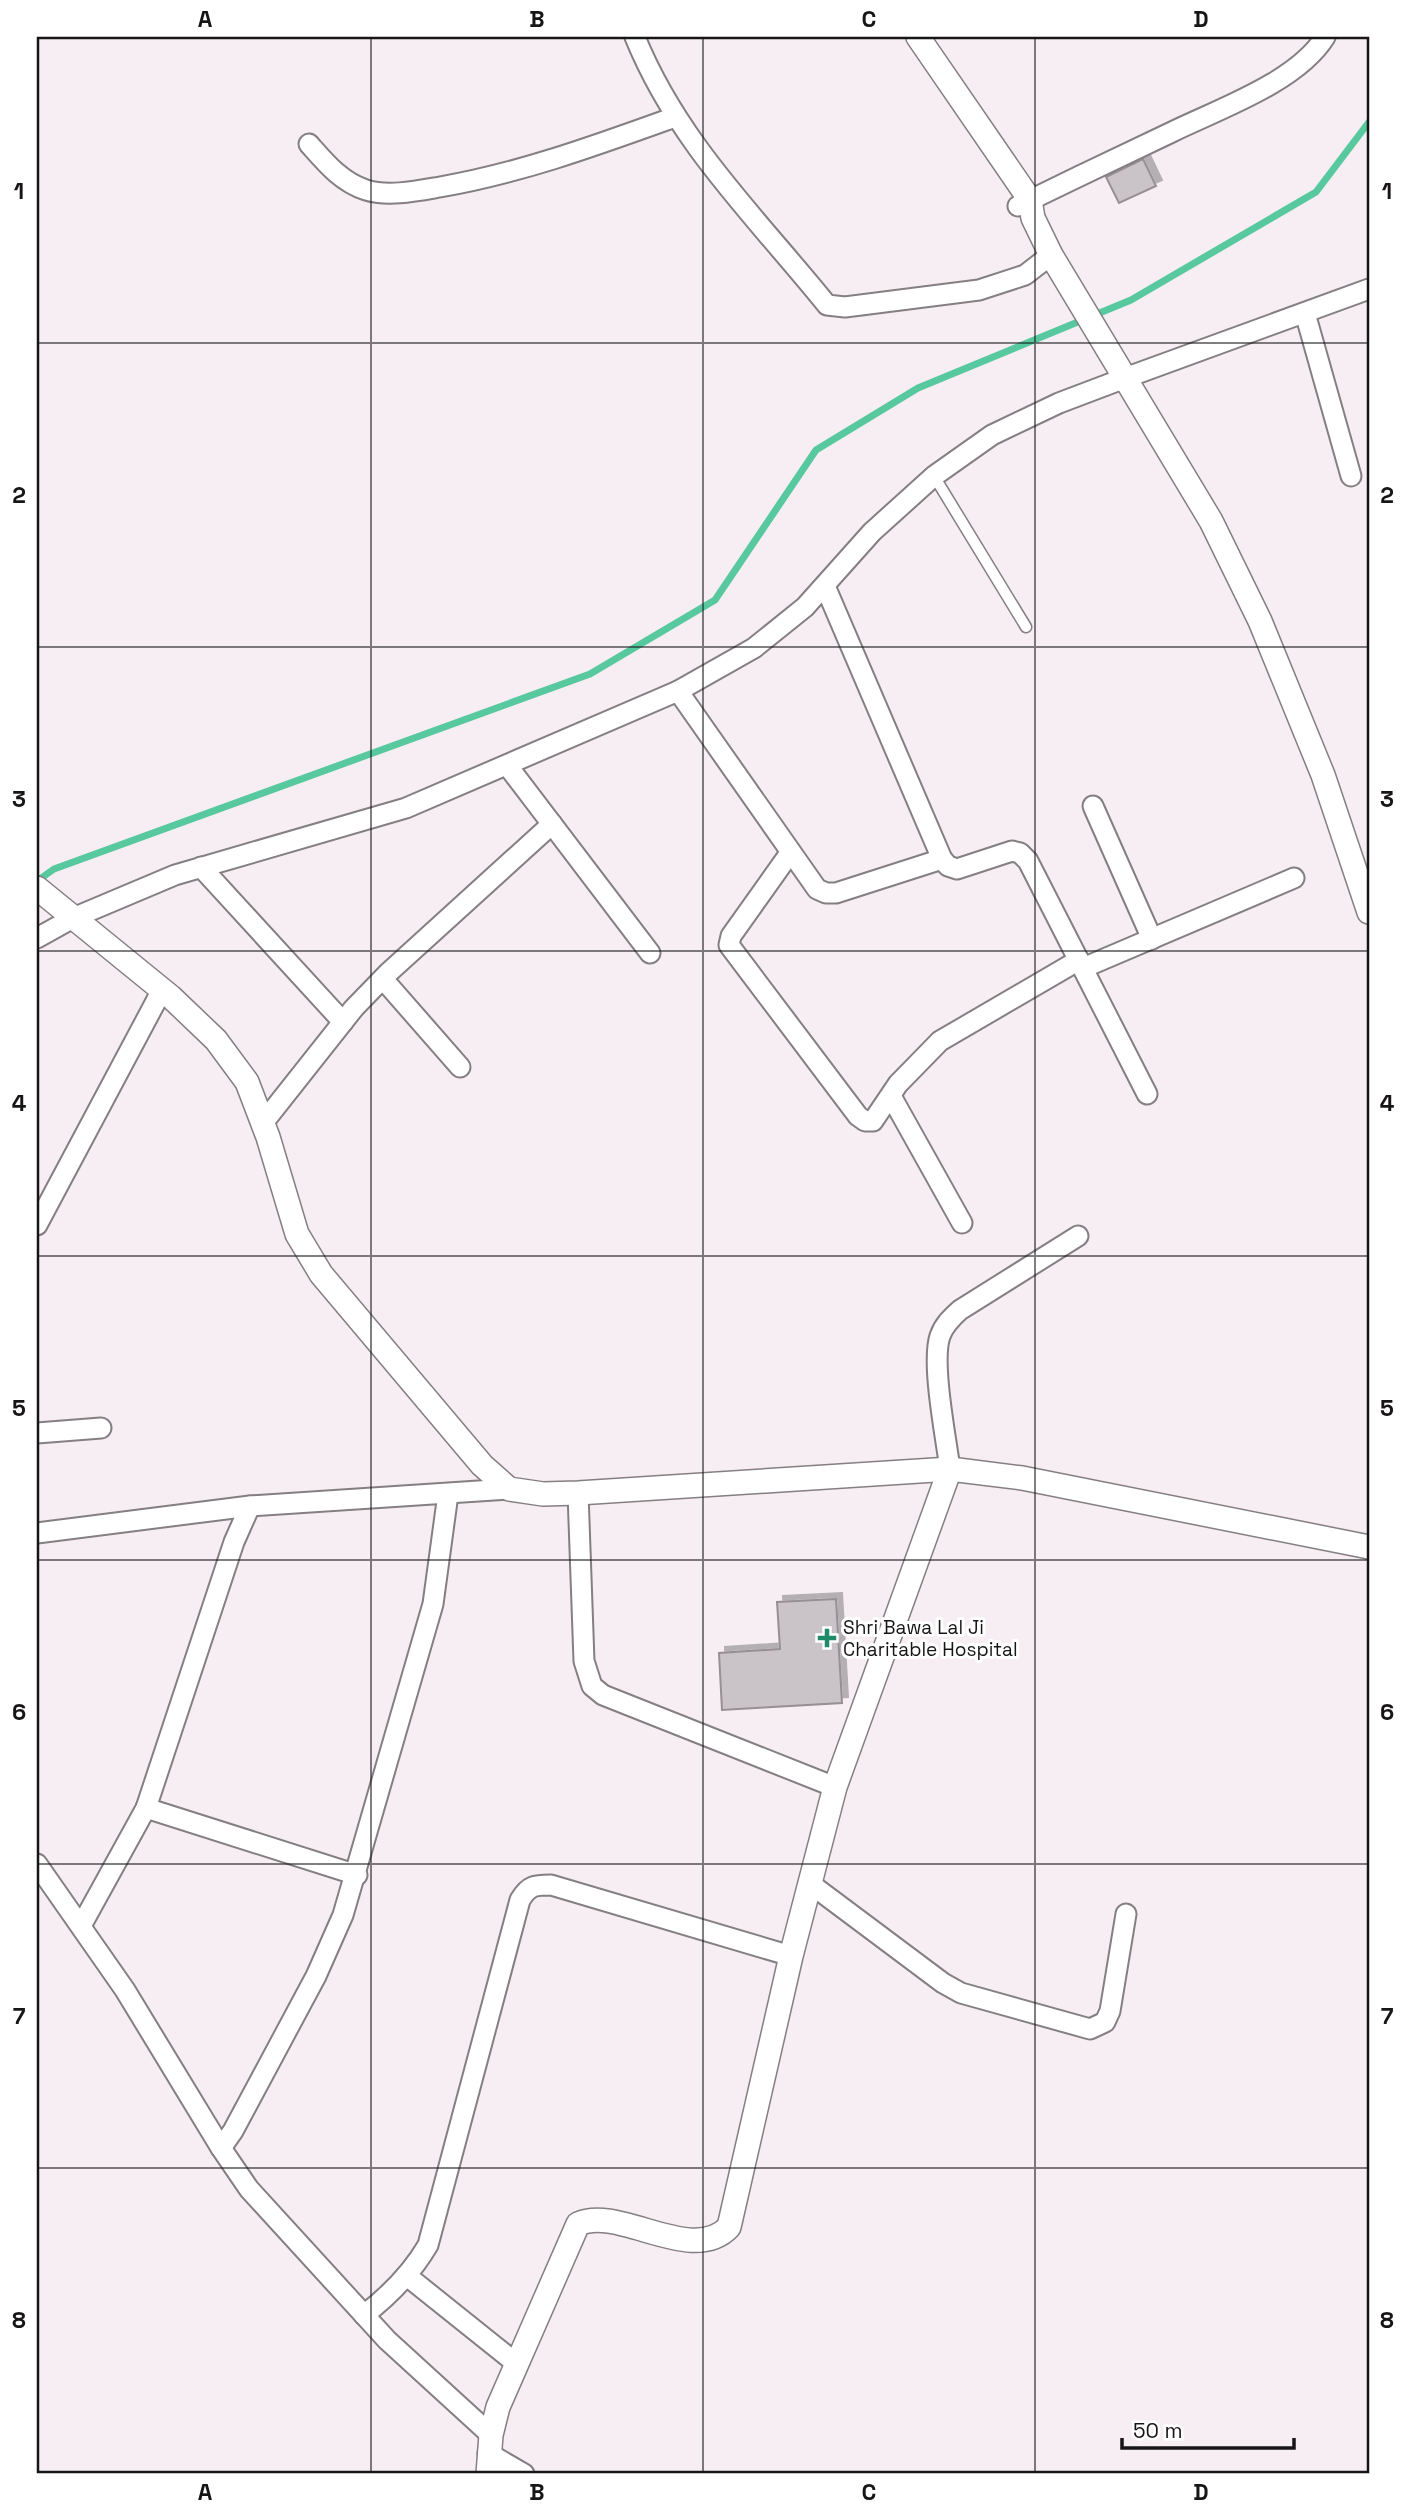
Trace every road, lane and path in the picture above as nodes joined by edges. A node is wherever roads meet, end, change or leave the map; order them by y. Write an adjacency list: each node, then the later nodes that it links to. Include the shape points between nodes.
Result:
1 (635, 37): 5 (street, via 650,75)
2 (902, 37): 7 (street)
3 (918, 37): 7 (street)
4 (1325, 37): 7 (street, via 1318,49 1293,69 1250,94)
5 (675, 117): 6 (street, via 551,162 410,192 368,191 346,181); 8 (street, via 827,305 845,307 979,290 1026,275)
6 (309, 144)
7 (1027, 208): 8 (street)
8 (1051, 255): 11 (street)
9 (1369, 289): 10 (street)
10 (1305, 313): 11 (street); 13 (street)
11 (1125, 378): 12 (street, via 992,435); 26 (street, via 1212,521 1260,621 1323,775)
12 (934, 476): 14 (street, via 872,533); 15 (lane)
13 (1351, 477)
14 (825, 586): 16 (street, via 754,648); 21 (street)
15 (1026, 627)
16 (678, 691): 17 (street); 20 (street)
17 (507, 765): 19 (street); 22 (street, via 406,808)
18 (1093, 806): 28 (street)
19 (552, 824): 29 (street); 31 (street)
20 (790, 853): 21 (street, via 810,882 825,893); 36 (street, via 729,945 858,1116 873,1121)
21 (942, 859): 30 (street, via 957,869 1002,853 1020,853)
22 (201, 867): 25 (street); 33 (street)
23 (1294, 878): 28 (street)
24 (37, 888): 25 (street)
25 (65, 911): 27 (street); 32 (street)
26 (1369, 912)
27 (37, 938)
28 (1152, 939): 30 (street)
29 (650, 953)
30 (1081, 964): 35 (street); 36 (street, via 940,1041 919,1059)
31 (383, 979): 33 (street); 34 (street)
32 (162, 990): 37 (street, via 216,1040 247,1082); 39 (street)
33 (343, 1022): 37 (street)
34 (460, 1067)
35 (1147, 1094)
36 (891, 1096): 38 (street)
37 (263, 1123): 44 (street, via 297,1234 321,1274 482,1465)
38 (962, 1223)
39 (37, 1225)
40 (1078, 1236): 43 (street, via 947,1322 937,1358)
41 (101, 1428): 42 (street)
42 (37, 1433)
43 (950, 1469): 46 (street); 49 (street, via 1022,1478); 50 (street)
44 (509, 1489): 45 (street); 46 (street)
45 (448, 1493): 47 (street); 53 (street, via 433,1604)
46 (578, 1493): 50 (street, via 584,1661 592,1686 603,1695)
47 (250, 1506): 48 (street); 51 (street)
48 (37, 1533)
49 (1369, 1547)
50 (835, 1787): 54 (street)
51 (146, 1808): 53 (street); 56 (street)
52 (37, 1864): 56 (street)
53 (357, 1875): 58 (street, via 316,1976)
54 (812, 1885): 55 (street, via 961,1993 1090,2029 1105,2022 1110,2011); 57 (street)
55 (1126, 1914)
56 (81, 1926): 58 (street)
57 (791, 1956): 59 (street, via 551,1885 526,1890 428,2245); 61 (street, via 729,2227 720,2236 700,2240 596,2220 578,2224)
58 (221, 2148): 60 (street, via 258,2199)
59 (407, 2276): 60 (street); 61 (street)
60 (364, 2315): 62 (street)
61 (517, 2364): 62 (street, via 498,2407)
62 (489, 2454): 63 (street)
63 (524, 2474)

